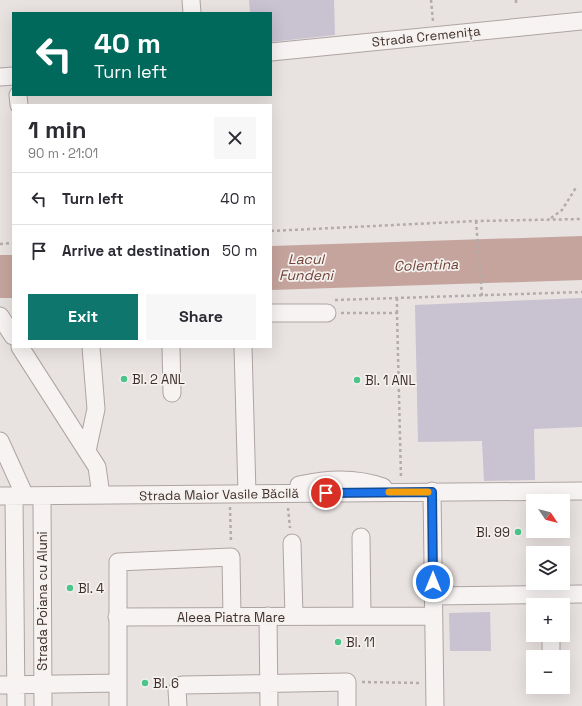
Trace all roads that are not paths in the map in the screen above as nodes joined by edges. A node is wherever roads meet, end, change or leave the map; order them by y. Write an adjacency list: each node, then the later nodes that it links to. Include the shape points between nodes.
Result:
1 (191, 0): 2 (street)
2 (192, 12)
3 (582, 21): 4 (street, Strada Cremenița)
4 (272, 52)
5 (12, 76): 6 (street)
6 (0, 77)
7 (330, 307): 10 (street)
8 (0, 312): 9 (street)
9 (12, 312)
10 (272, 313)
11 (0, 316): 12 (street)
12 (12, 334)
13 (21, 348): 19 (street)
14 (91, 348): 19 (street, via 96,410)
15 (171, 348): 17 (street)
16 (243, 348): 22 (street)
17 (172, 393)
18 (0, 441): 24 (street)
19 (87, 451): 23 (street, via 97,467)
20 (582, 491): 21 (street)
21 (432, 492): 22 (street, Strada Maior Vasile Băcilă, via 400,492 369,482 347,479 318,481 278,493); 28 (street)
22 (247, 494): 23 (street, Strada Maior Vasile Băcilă)
23 (101, 495): 24 (street, Strada Maior Vasile Băcilă)
24 (20, 496): 39 (street, Strada Poiana cu Aluni); 40 (street, Strada Poiana cu Aluni)
25 (361, 537): 34 (street)
26 (292, 543): 33 (street)
27 (582, 594): 30 (street)
28 (433, 596): 29 (street); 35 (street)
29 (526, 598)
30 (558, 598)
31 (232, 616): 32 (street, Aleea Piatra Mare); 36 (street, Aleea Piatra Mare); 36 (street, via 231,557 118,562)
32 (268, 616): 33 (street, Aleea Piatra Mare); 38 (street)
33 (294, 616): 34 (street, Aleea Piatra Mare)
34 (362, 616): 35 (street, Aleea Piatra Mare)
35 (433, 616): 47 (street)
36 (117, 617): 37 (street)
37 (118, 683): 40 (street); 43 (street)
38 (269, 683): 44 (street, via 182,685 178,690); 45 (street); 46 (street, via 347,682)
39 (8, 684): 40 (street); 41 (street, Strada Poiana cu Aluni)
40 (43, 684): 42 (street, Strada Poiana cu Aluni)
41 (16, 706)
42 (43, 706)
43 (118, 706)
44 (178, 706)
45 (269, 706)
46 (347, 706)
47 (435, 706)

